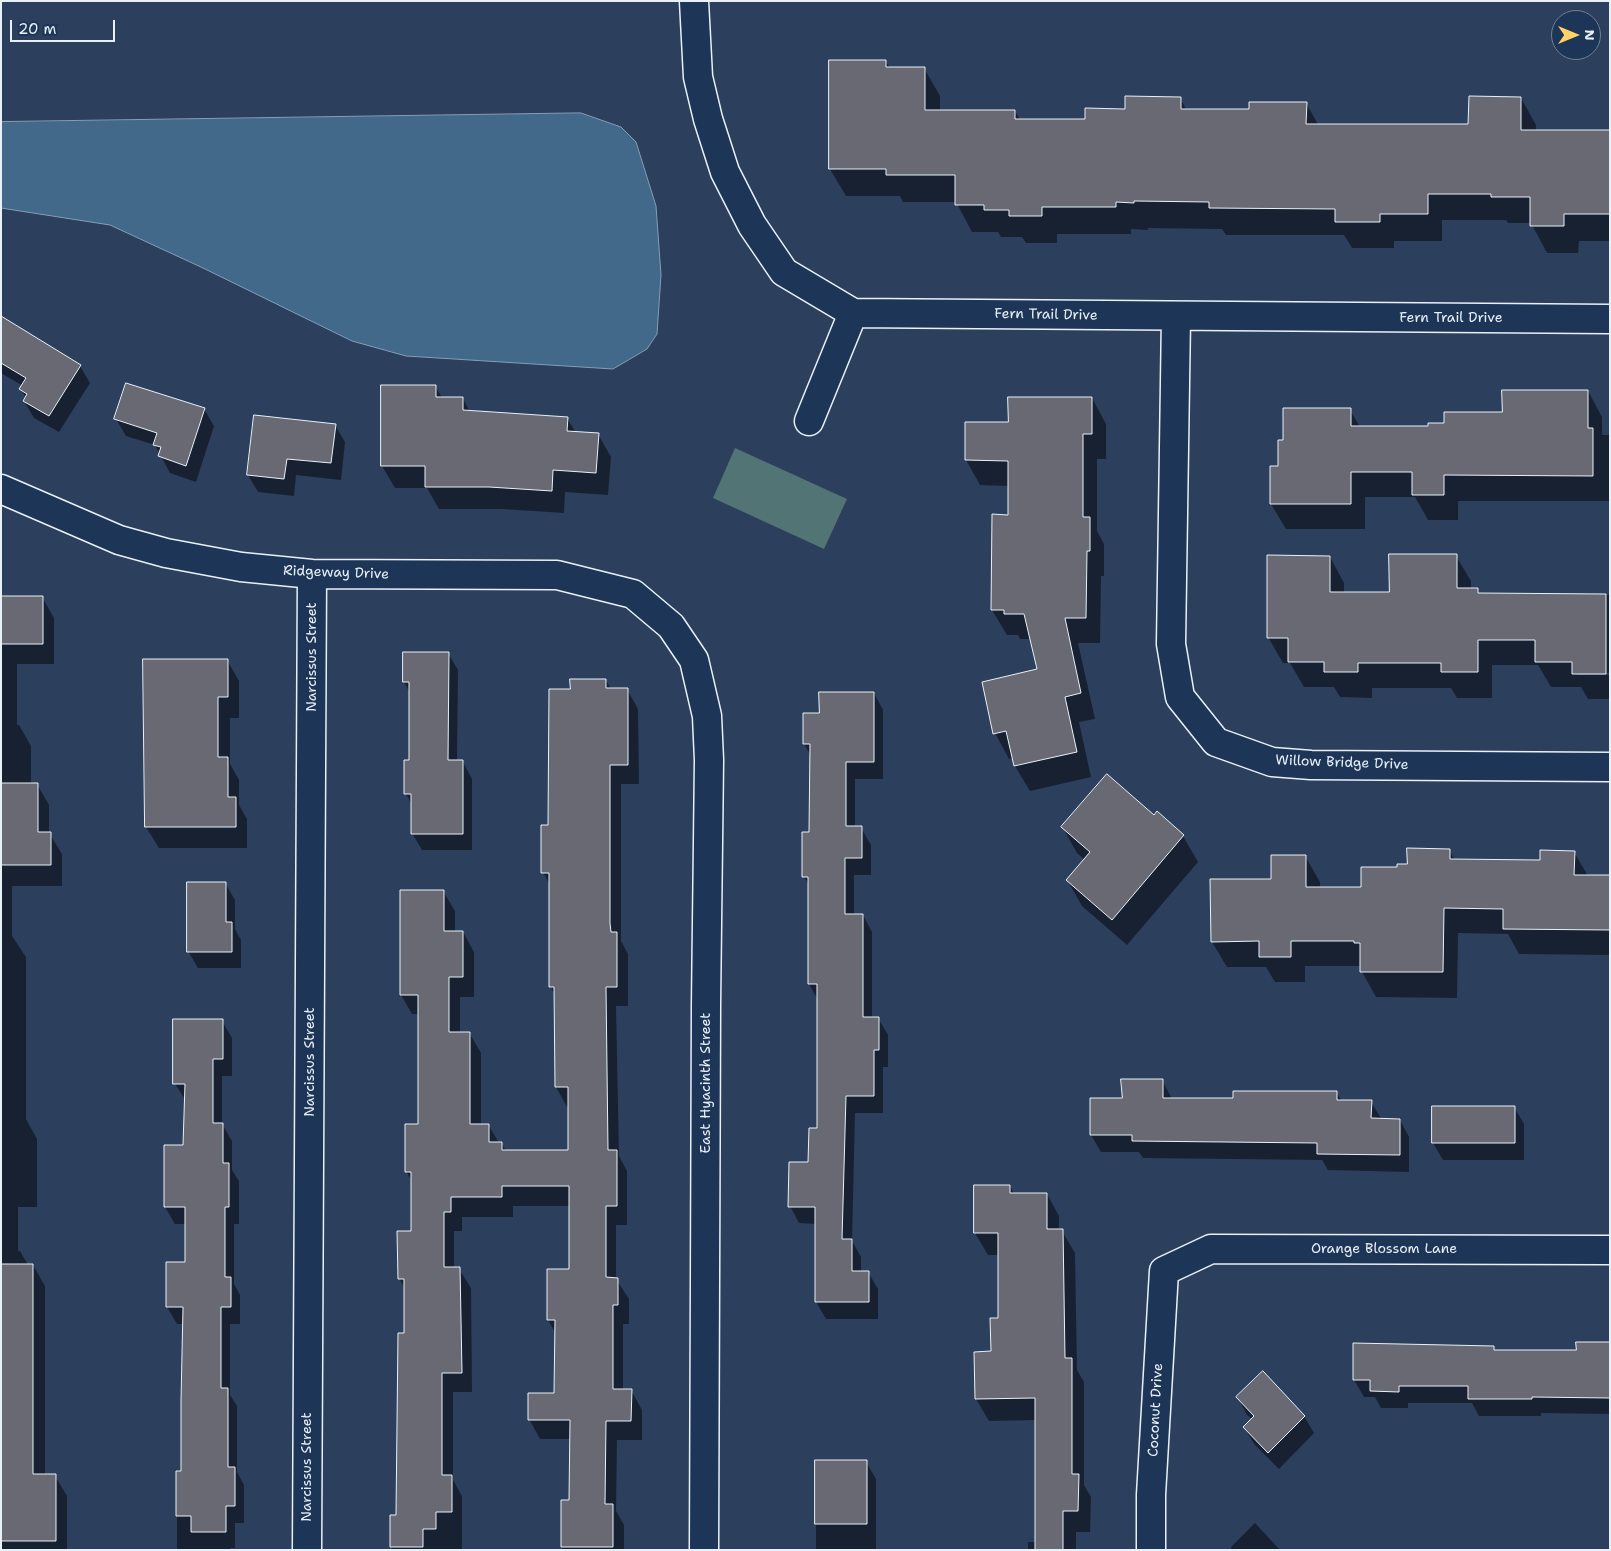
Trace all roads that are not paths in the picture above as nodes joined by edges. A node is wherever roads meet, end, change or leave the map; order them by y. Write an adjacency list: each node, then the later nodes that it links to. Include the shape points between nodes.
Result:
1 (694, 1): 2 (street, via 698,76 708,119 725,172 752,225 784,272)
2 (853, 313): 3 (street, Fern Trail Drive); 5 (street)
3 (1176, 317): 4 (street, Fern Trail Drive); 9 (street, Willow Bridge Drive, via 1171,644 1180,698 1216,742 1272,762)
4 (1610, 319)
5 (809, 421)
6 (1, 489): 7 (street, Ridgeway Drive, via 119,540 147,548 241,568)
7 (312, 574): 8 (street, Ridgeway Drive, via 557,575 634,594); 12 (street, Narcissus Street)
8 (670, 626): 13 (street, East Hyacinth Street, via 694,660 707,716 709,760)
9 (1610, 767)
10 (1610, 1250): 11 (street, Orange Blossom Lane, via 1211,1249)
11 (1164, 1271): 14 (street, Coconut Drive, via 1151,1495)
12 (307, 1550)
13 (704, 1550)
14 (1151, 1550)

